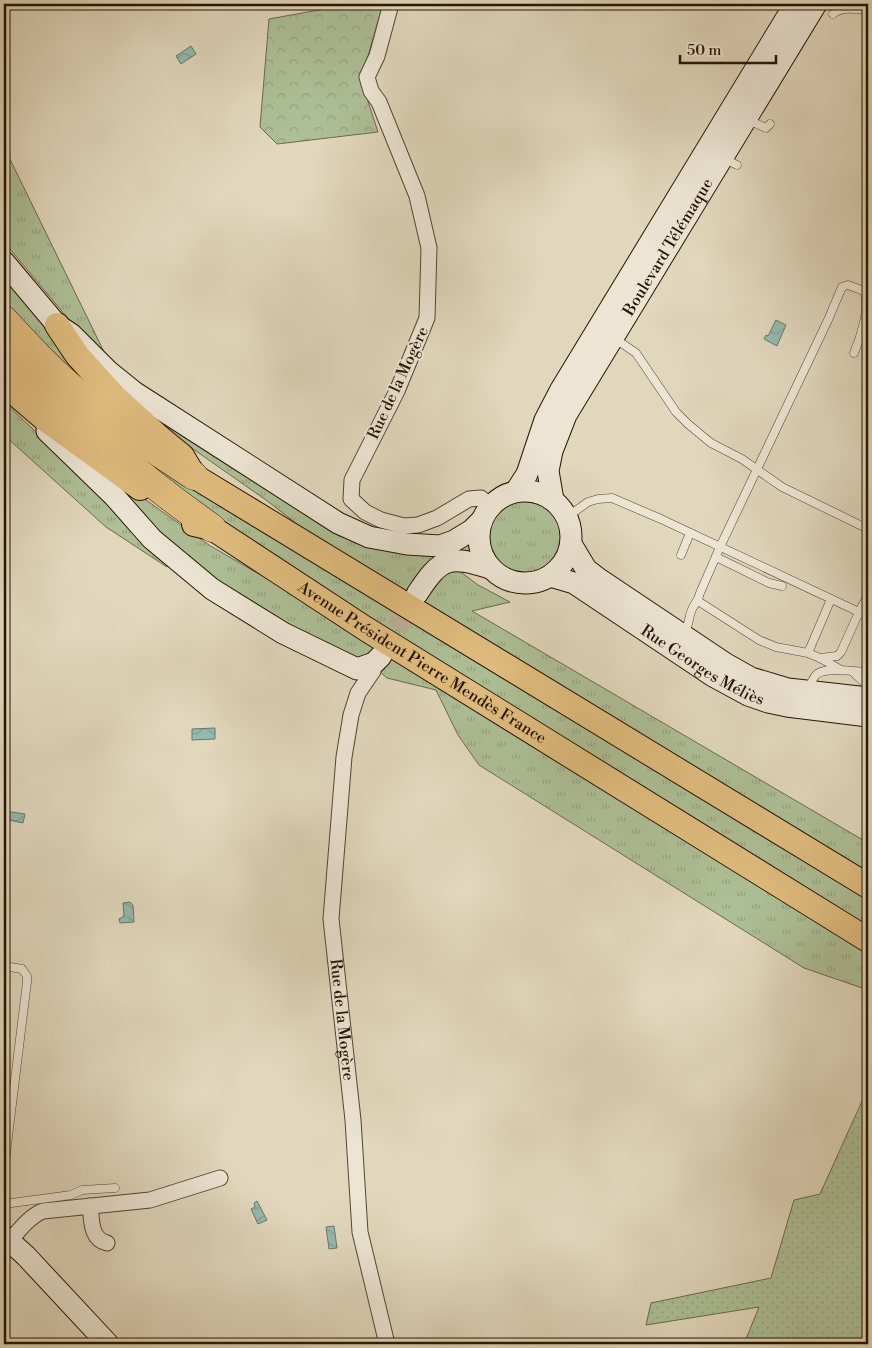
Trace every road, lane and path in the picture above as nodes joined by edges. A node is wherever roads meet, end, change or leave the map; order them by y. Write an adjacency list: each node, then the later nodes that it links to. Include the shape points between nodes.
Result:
1 (391, 4): 19 (street, Rue de la Mogère, via 377,56 367,77 417,196 429,248 427,318 397,391 352,480 352,499 365,512 404,526 437,518 469,499 481,498)
2 (795, 4): 17 (main road, Boulevard Télémaque, via 556,399 545,420 531,466)
3 (824, 9): 4 (lane); 5 (main road, Boulevard Télémaque)
4 (868, 10)
5 (746, 118): 6 (lane, via 761,127 766,128); 10 (main road, Boulevard Télémaque, via 730,162)
6 (770, 124)
7 (4, 262): 9 (main road)
8 (4, 320): 16 (highway, via 80,396)
9 (57, 325): 16 (main road, via 77,355 114,396 182,456); 19 (main road, via 134,392 338,523 369,537 440,546 472,530)
10 (613, 337): 15 (lane, via 636,353 688,424); 18 (main road, Boulevard Télémaque, via 566,415 554,444 548,471)
11 (4, 346): 21 (highway, Avenue Président Pierre Mendès France, via 27,372 112,450 169,498)
12 (854, 353): 15 (lane, via 862,328 866,294 848,284 842,287)
13 (4, 384): 21 (main road, via 59,430 190,523)
14 (4, 393): 40 (main road, via 66,448 152,539 212,589 282,633)
15 (756, 470): 22 (lane, via 782,487); 25 (lane)
16 (194, 476): 48 (main road)
17 (516, 491): 18 (main road, via 529,490); 19 (main road, via 498,499)
18 (552, 500): 20 (main road)
19 (486, 513): 28 (main road, via 478,541)
20 (567, 517): 23 (lane, via 588,502 612,498); 24 (main road)
21 (212, 528): 49 (main road, Avenue Président Pierre Mendès France, via 366,628)
22 (868, 529)
23 (690, 533): 25 (lane); 26 (lane)
24 (571, 544): 29 (main road, via 567,557); 37 (main road, Rue Georges Méliès, via 586,569)
25 (720, 546): 27 (lane); 33 (lane)
26 (681, 555)
27 (716, 556): 30 (lane, via 769,583); 34 (lane)
28 (490, 568): 29 (main road, via 518,583 540,581); 31 (main road, via 465,560 452,561 430,574)
29 (550, 576): 47 (main road, Rue Georges Méliès, via 574,583 713,676 748,695 787,706)
30 (782, 586)
31 (417, 594)
32 (868, 595): 35 (lane)
33 (831, 599): 35 (lane); 38 (lane)
34 (698, 601): 37 (lane, via 691,610); 38 (lane, via 759,640)
35 (859, 612): 36 (lane); 39 (lane, via 837,656)
36 (868, 618)
37 (682, 635): 45 (main road, Rue Georges Méliès, via 752,678)
38 (808, 653): 39 (lane)
39 (820, 658): 41 (lane)
40 (370, 663): 59 (street, Rue de la Mogère, via 351,715 344,757 331,919 353,1120 360,1232)
41 (841, 670): 42 (lane); 45 (lane, via 821,672)
42 (853, 672): 43 (lane); 44 (lane)
43 (868, 672)
44 (868, 686)
45 (806, 691): 46 (main road, Rue Georges Méliès)
46 (868, 698)
47 (868, 716)
48 (868, 886)
49 (868, 940)
50 (4, 966): 51 (lane, via 22,969 27,982)
51 (4, 1169)
52 (220, 1178): 55 (street, via 150,1200)
53 (115, 1188): 54 (lane, via 82,1190 71,1195)
54 (4, 1204)
55 (90, 1206): 56 (street, via 38,1213); 57 (street, via 95,1235)
56 (7, 1238): 58 (main road)
57 (107, 1243)
58 (108, 1344)
59 (387, 1344)

